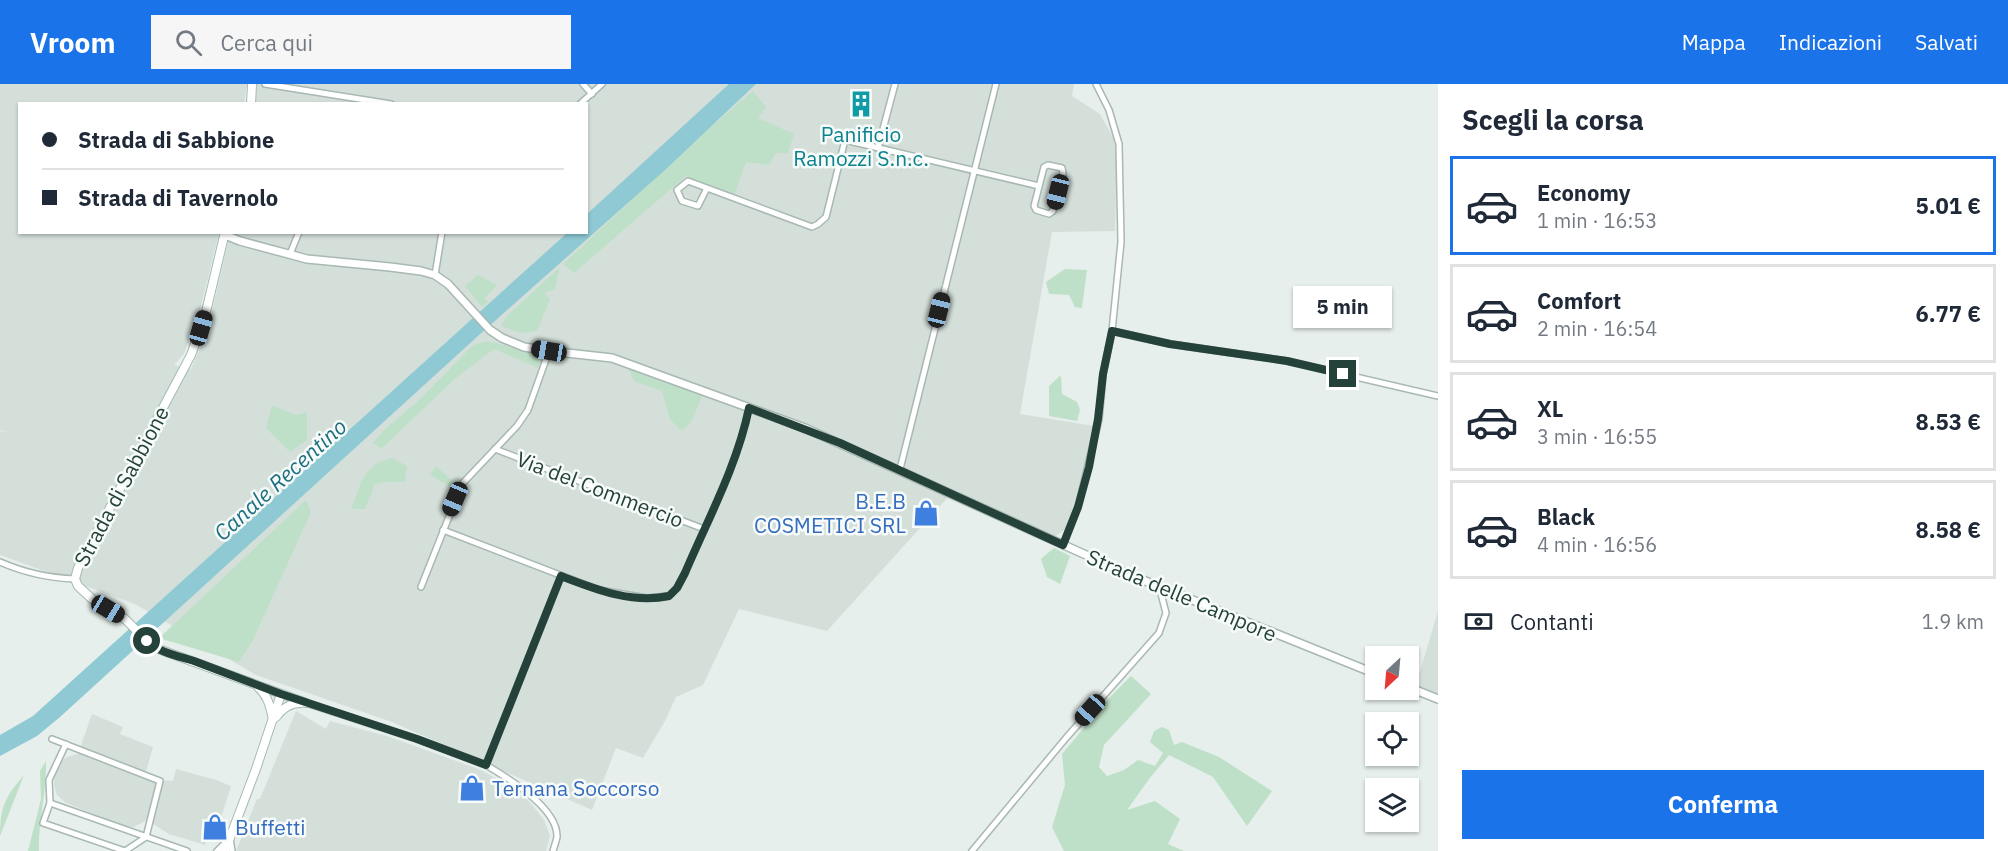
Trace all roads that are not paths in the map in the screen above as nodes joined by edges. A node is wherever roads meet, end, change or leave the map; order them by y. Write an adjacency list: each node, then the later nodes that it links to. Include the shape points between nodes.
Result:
1 (252, 84): 9 (main road)
2 (265, 84): 10 (street)
3 (583, 84): 8 (street)
4 (602, 84): 8 (street)
5 (895, 84): 12 (street)
6 (996, 84): 13 (street)
7 (1096, 84): 21 (street, via 1119,144 1121,242)
8 (592, 94): 11 (street)
9 (251, 102)
10 (378, 102)
11 (582, 102)
12 (878, 148): 13 (street); 15 (street, via 846,140 826,217 812,227)
13 (973, 171): 14 (street); 26 (street)
14 (1039, 186): 14 (street, via 1034,206 1049,214 1053,211 1062,168 1044,167)
15 (707, 188): 15 (street, via 688,181 677,190 682,201 698,206)
16 (225, 234): 19 (street); 32 (main road, Strada di Sabbione, via 191,355)
17 (298, 234): 19 (street)
18 (442, 234): 20 (street)
19 (290, 254): 20 (street)
20 (435, 275): 22 (street, Strada delle Campore, via 490,330 524,347)
21 (1112, 331): 23 (street, via 1170,344 1287,361); 29 (street, via 1089,467)
22 (549, 351): 24 (street, Strada delle Campore, via 612,358); 25 (street, Via del Commercio, via 528,410)
23 (1438, 396)
24 (749, 408): 26 (street, Strada delle Campore); 27 (street, via 729,472)
25 (495, 449): 27 (street, Via del Commercio); 28 (street, Via del Commercio, via 462,484)
26 (900, 469): 29 (street, Strada delle Campore)
27 (704, 529): 31 (street, via 685,573 669,596 623,596)
28 (443, 530): 31 (street); 34 (street, Via del Commercio)
29 (1063, 545): 33 (street, Strada delle Campore)
30 (0, 562): 32 (street, via 52,578)
31 (561, 576): 44 (street)
32 (75, 579): 36 (main road, Strada di Sabbione, via 92,599 129,623 153,646)
33 (1159, 586): 35 (street, Strada delle Campore); 53 (street, via 1166,613 1159,633)
34 (421, 588)
35 (1365, 670)
36 (251, 682): 38 (main road, Strada di Sabbione); 41 (main road, via 264,693)
37 (1419, 691): 39 (street)
38 (281, 694): 40 (main road, Strada di Sabbione); 41 (main road)
39 (1438, 699)
40 (306, 703): 41 (main road, via 293,703); 44 (street, Strada di Sabbione)
41 (273, 720): 47 (main road)
42 (52, 739): 43 (street)
43 (66, 744): 45 (street, via 49,780); 46 (street, via 160,781)
44 (486, 765): 52 (street, Strada di Sabbione, via 521,787 549,816 557,836)
45 (50, 803): 46 (street); 46 (street, via 43,823 124,851)
46 (146, 837): 48 (street)
47 (230, 838): 49 (street); 50 (main road); 51 (street)
48 (187, 851)
49 (217, 851)
50 (225, 851)
51 (232, 851)
52 (553, 851)
53 (972, 851)

